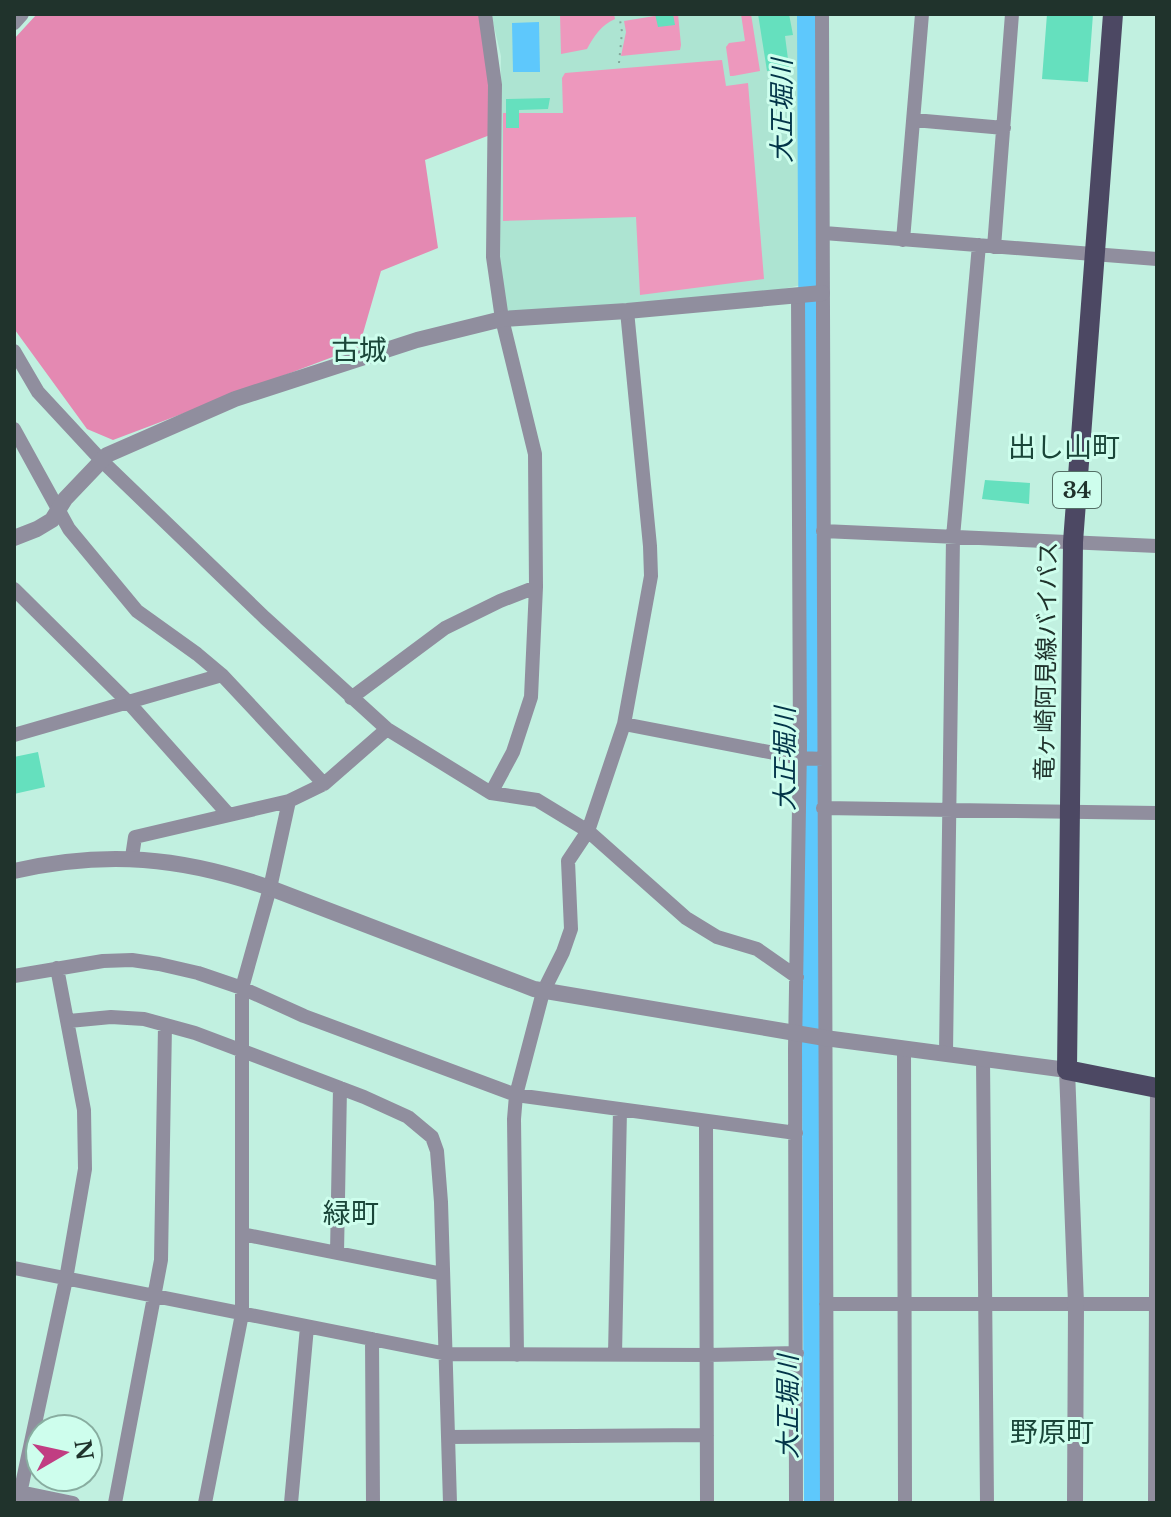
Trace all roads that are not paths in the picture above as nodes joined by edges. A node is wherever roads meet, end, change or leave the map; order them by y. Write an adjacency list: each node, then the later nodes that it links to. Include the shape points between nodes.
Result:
1 (22, 14): 7 (street)
2 (485, 14): 18 (street, via 495,85 493,257)
3 (822, 14): 10 (street)
4 (922, 14): 8 (street)
5 (1012, 14): 9 (street)
6 (1113, 14): 13 (main road, 竜ヶ崎阿見線バイパス / 34)
7 (14, 23)
8 (914, 120): 9 (street); 11 (street)
9 (1004, 128): 12 (street)
10 (824, 233): 11 (street); 15 (street)
11 (903, 240): 12 (street)
12 (986, 246): 13 (street); 24 (street)
13 (1094, 254): 14 (street); 26 (main road, 竜ヶ崎阿見線バイパス / 34)
14 (1157, 259)
15 (822, 293): 16 (street); 23 (street)
16 (798, 295): 17 (street); 36 (street)
17 (627, 311): 18 (street); 33 (street, via 651,576)
18 (502, 319): 21 (street, via 417,340 235,399); 28 (street, via 535,454)
19 (14, 351): 21 (street, via 38,392)
20 (14, 429): 22 (street)
21 (102, 461): 22 (street); 31 (street)
22 (58, 509): 25 (street, via 52,520); 30 (street, via 137,611)
23 (823, 531): 24 (street); 37 (street)
24 (953, 537): 26 (street); 42 (street)
25 (14, 538)
26 (1073, 542): 27 (street); 43 (main road, 竜ヶ崎阿見線バイパス / 34)
27 (1157, 546)
28 (536, 587): 31 (street, via 445,628); 39 (street, via 531,697 513,752)
29 (14, 589): 32 (street)
30 (222, 675): 32 (street); 38 (street)
31 (351, 698): 34 (street)
32 (129, 703): 35 (street); 45 (street)
33 (624, 724): 36 (street); 46 (street)
34 (387, 729): 38 (street); 39 (street)
35 (14, 735)
36 (802, 758): 37 (street); 52 (street)
37 (821, 759): 41 (street)
38 (324, 784): 40 (street)
39 (491, 793): 46 (street, via 537,800)
40 (289, 801): 45 (street); 49 (street)
41 (823, 808): 42 (street); 56 (street)
42 (949, 810): 43 (street); 63 (street)
43 (1069, 811): 44 (street); 65 (main road, 竜ヶ崎阿見線バイパス / 34)
44 (1157, 813)
45 (228, 814): 47 (street, via 135,837)
46 (588, 831): 52 (street, via 686,918 717,937 757,949); 54 (street, via 568,861 571,929)
47 (132, 857): 48 (street); 49 (street, via 173,862)
48 (14, 871)
49 (270, 888): 53 (street); 54 (street)
50 (57, 968): 51 (street); 53 (street, via 132,960); 57 (street)
51 (14, 976)
52 (797, 977): 55 (street)
53 (242, 988): 62 (street); 68 (street)
54 (544, 991): 59 (street); 68 (street)
55 (799, 1002): 56 (street); 59 (street)
56 (824, 1004): 60 (street)
57 (69, 1021): 58 (street, via 111,1017); 76 (street, via 86,1134)
58 (165, 1025): 62 (street); 77 (street)
59 (796, 1033): 60 (street); 71 (street)
60 (825, 1038): 61 (street); 78 (street)
61 (904, 1048): 63 (street); 79 (street)
62 (242, 1049): 66 (street); 72 (street)
63 (946, 1053): 64 (street)
64 (983, 1059): 65 (street); 80 (street)
65 (1067, 1070): 67 (main road); 81 (street)
66 (340, 1088): 73 (street); 75 (street, via 408,1117 432,1137)
67 (1157, 1088): 82 (street)
68 (516, 1095): 69 (street); 90 (street)
69 (620, 1110): 70 (street); 91 (street)
70 (706, 1121): 71 (street); 92 (street)
71 (796, 1133): 85 (street)
72 (242, 1234): 73 (street); 83 (street)
73 (337, 1253): 75 (street)
74 (14, 1268): 76 (street)
75 (443, 1274): 89 (street)
76 (66, 1279): 77 (street); 95 (street)
77 (156, 1297): 83 (street); 97 (street)
78 (826, 1304): 79 (street); 86 (street)
79 (904, 1304): 80 (street); 105 (street)
80 (986, 1304): 81 (street); 106 (street)
81 (1076, 1304): 82 (street); 107 (street)
82 (1156, 1304): 108 (street)
83 (242, 1314): 84 (street); 98 (street)
84 (307, 1327): 87 (street); 99 (street)
85 (799, 1331): 86 (street); 88 (street)
86 (824, 1332): 104 (street)
87 (372, 1339): 89 (street); 100 (street)
88 (797, 1353): 92 (street); 103 (street)
89 (447, 1354): 90 (street); 94 (street)
90 (517, 1355): 91 (street)
91 (615, 1355): 92 (street)
92 (708, 1355): 93 (street)
93 (707, 1435): 94 (street); 102 (street)
94 (449, 1437): 101 (street)
95 (19, 1497): 96 (street)
96 (73, 1503)
97 (115, 1503)
98 (205, 1503)
99 (291, 1503)
100 (373, 1503)
101 (450, 1503)
102 (707, 1503)
103 (796, 1503)
104 (827, 1503)
105 (905, 1503)
106 (987, 1503)
107 (1075, 1503)
108 (1155, 1503)

